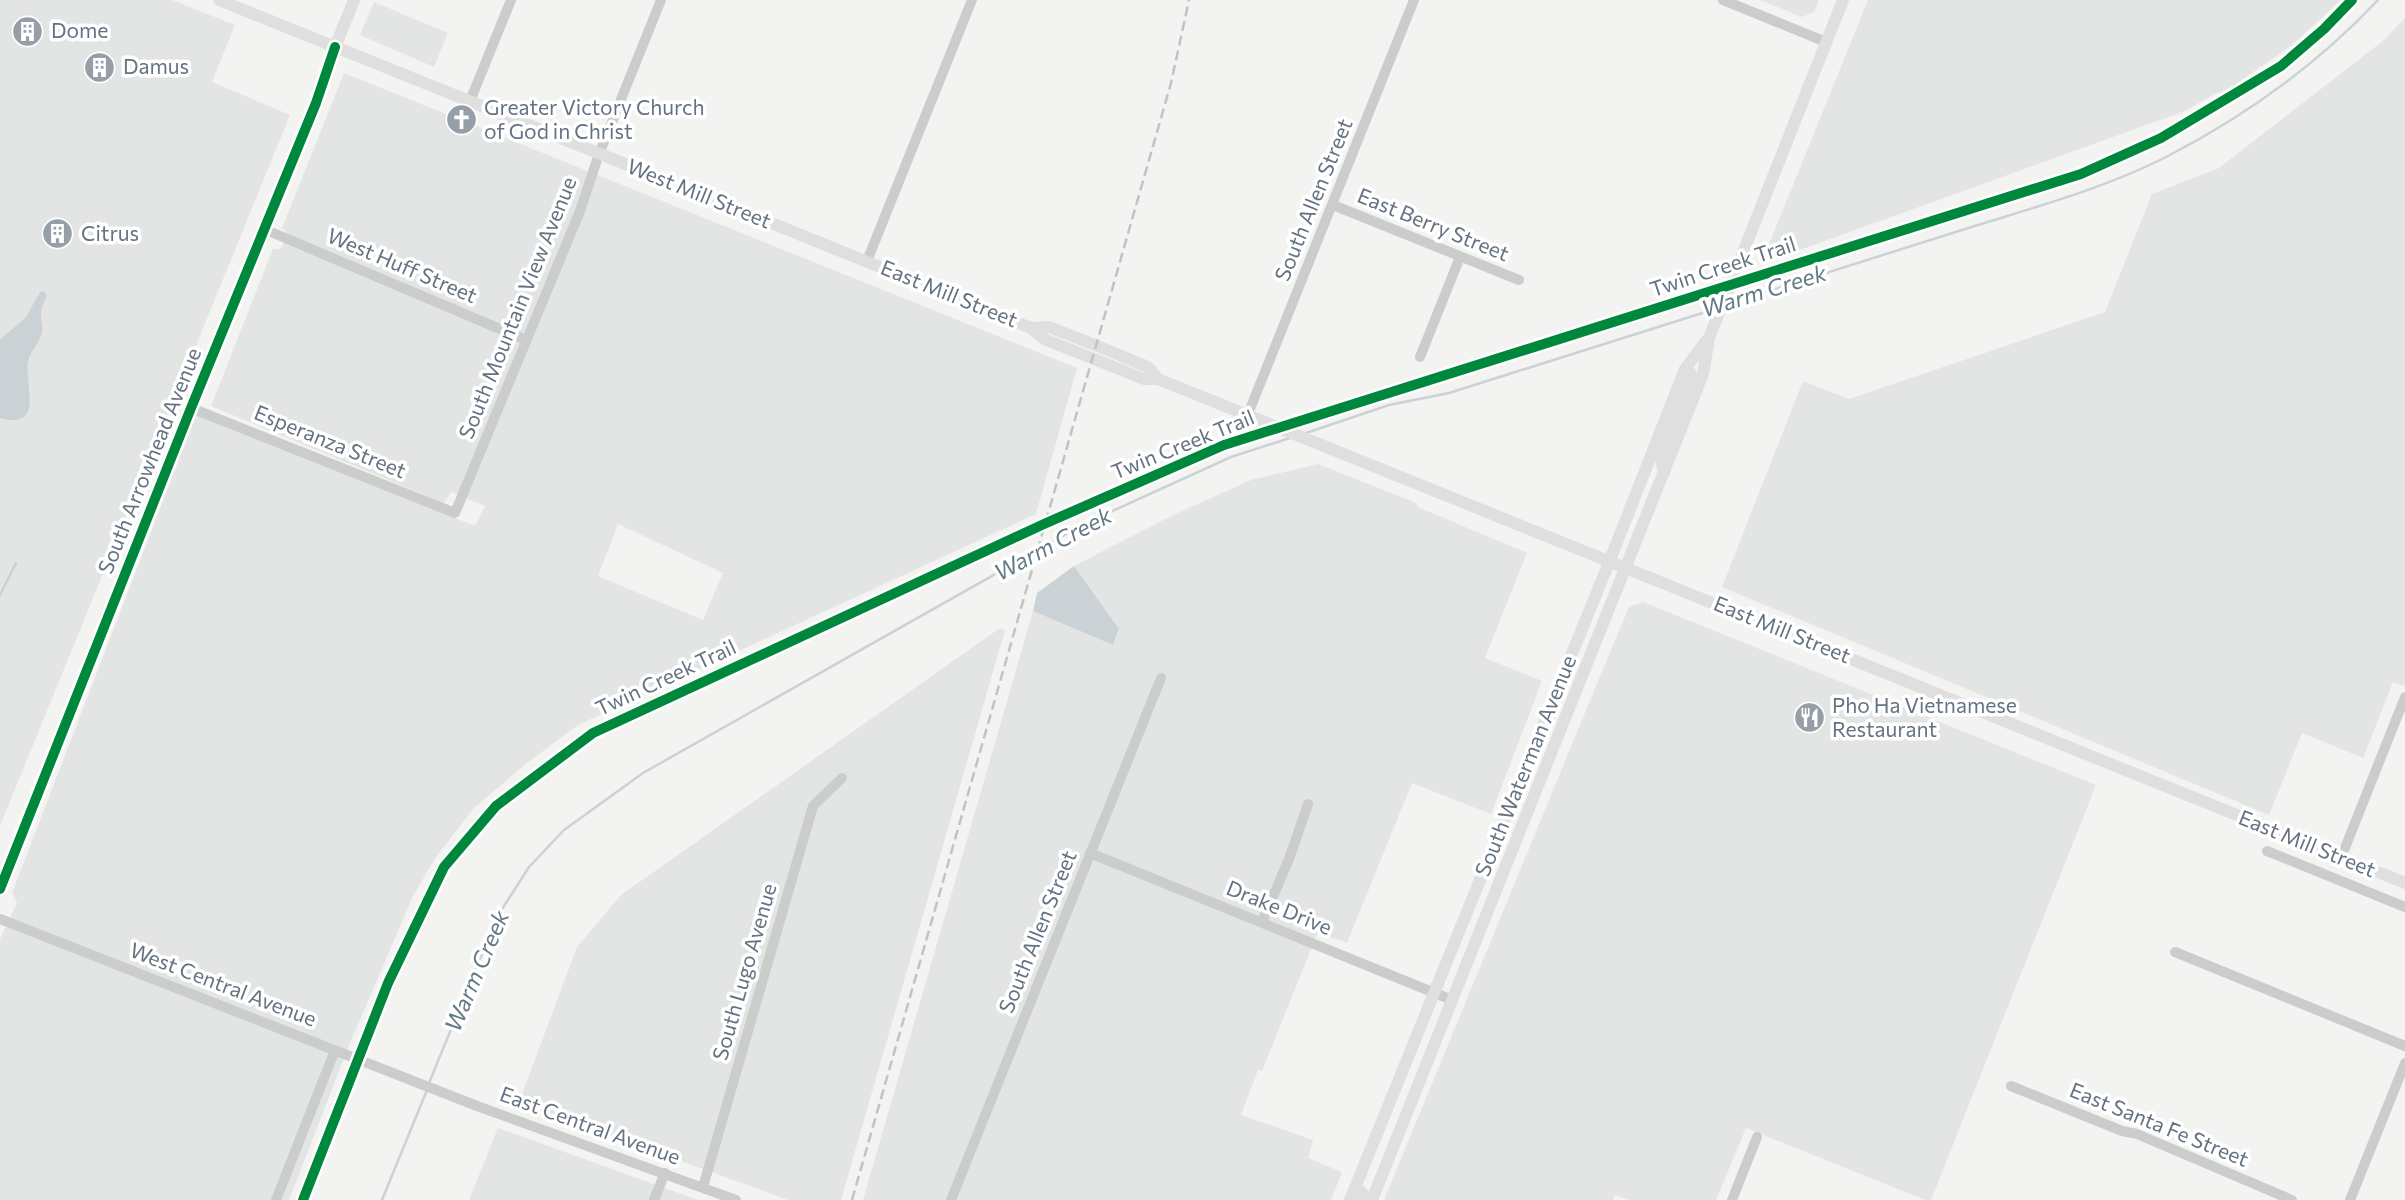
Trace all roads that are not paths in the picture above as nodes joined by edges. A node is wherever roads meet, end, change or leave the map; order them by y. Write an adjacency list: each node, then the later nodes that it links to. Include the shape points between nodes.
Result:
1 (219, 0): 10 (main road, West Mill Street)
2 (354, 0): 10 (main road, South Arrowhead Avenue)
3 (511, 0): 11 (street)
4 (661, 0): 12 (street, South Mountain View Avenue)
5 (972, 0): 16 (street)
6 (1414, 0): 13 (street, South Allen Street)
7 (1723, 0): 9 (street)
8 (1843, 0): 9 (main road, South Waterman Avenue)
9 (1826, 42): 18 (main road, South Waterman Avenue)
10 (335, 47): 11 (main road, West Mill Street); 14 (street, South Arrowhead Avenue)
11 (470, 101): 12 (main road, West Mill Street)
12 (599, 154): 16 (main road, West Mill Street); 19 (street, South Mountain View Avenue)
13 (1333, 205): 15 (street, East Berry Street); 23 (street, South Allen Street)
14 (264, 229): 19 (street, West Huff Street); 22 (street, South Arrowhead Avenue)
15 (1460, 257): 17 (street, East Berry Street); 20 (street)
16 (867, 261): 23 (main road, East Mill Street, via 1031,328 1049,327 1084,341 1148,368 1158,379)
17 (1519, 280)
18 (1709, 338): 21 (main road, South Waterman Avenue); 24 (main road, South Waterman Avenue, via 1703,374)
19 (526, 340): 25 (street, South Mountain View Avenue)
20 (1420, 357)
21 (1685, 369): 24 (main road, via 1692,376 1660,455); 26 (main road, South Waterman Avenue)
22 (191, 408): 25 (street, Esperanza Street); 36 (street, South Arrowhead Avenue)
23 (1248, 414): 26 (main road, East Mill Street)
24 (1664, 473): 27 (main road, South Waterman Avenue)
25 (455, 513)
26 (1610, 560): 27 (main road, East Mill Street); 41 (main road, South Waterman Avenue)
27 (1626, 567): 34 (main road, East Mill Street); 42 (main road, South Waterman Avenue)
28 (1161, 678): 33 (street, South Allen Street)
29 (2405, 697): 34 (street)
30 (842, 778): 50 (street, South Lugo Avenue, via 813,806)
31 (1308, 804): 39 (street)
32 (2267, 851): 37 (street)
33 (1090, 853): 39 (street, Drake Drive); 55 (street, South Allen Street)
34 (2341, 858): 35 (main road, East Mill Street)
35 (2405, 883)
36 (0, 889)
37 (2405, 907)
38 (0, 919): 44 (street, West Central Avenue)
39 (1262, 922): 41 (street, Drake Drive)
40 (2175, 952): 43 (street)
41 (1434, 992): 42 (street, Drake Drive); 51 (main road, South Waterman Avenue)
42 (1452, 1000): 58 (main road, South Waterman Avenue)
43 (2405, 1046)
44 (335, 1050): 47 (street, West Central Avenue); 52 (street)
45 (2405, 1063): 61 (street)
46 (2011, 1086): 60 (street, East Santa Fe Street)
47 (431, 1088): 49 (street, East Central Avenue)
48 (1757, 1137): 59 (street)
49 (665, 1173): 50 (street, East Central Avenue); 53 (street)
50 (703, 1187): 54 (street, East Central Avenue)
51 (1356, 1187): 56 (main road, South Waterman Avenue); 57 (main road, via 1363,1194)
52 (276, 1200)
53 (654, 1200)
54 (736, 1200)
55 (951, 1200)
56 (1350, 1200)
57 (1361, 1200)
58 (1372, 1200)
59 (1732, 1200)
60 (2292, 1200)
61 (2350, 1200)

